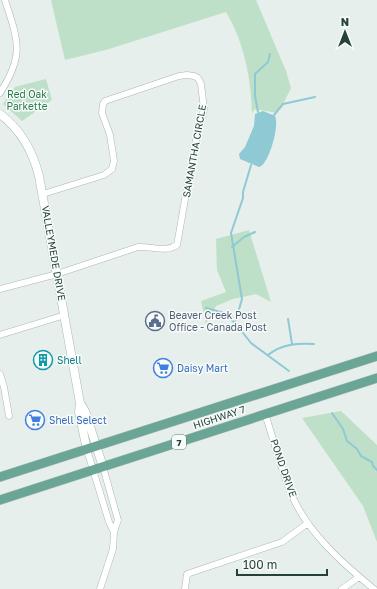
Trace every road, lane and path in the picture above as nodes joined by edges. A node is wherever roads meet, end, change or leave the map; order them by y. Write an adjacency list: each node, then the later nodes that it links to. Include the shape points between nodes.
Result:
1 (4, 2): 2 (street, via 15,29 17,57)
2 (0, 93)
3 (0, 114): 4 (street, VALLEYMEDE DRIVE, via 16,130 31,152)
4 (43, 194): 5 (street, VALLEYMEDE DRIVE); 5 (street, SAMANTHA CIRCLE, via 104,175 112,169 114,161 110,135 102,113 106,101 179,76 198,78 204,109 194,148 177,245 169,249 149,246 133,248)
5 (57, 274): 6 (street); 7 (street, VALLEYMEDE DRIVE)
6 (0, 289)
7 (65, 315): 8 (street); 13 (street, VALLEYMEDE DRIVE)
8 (0, 335)
9 (377, 356): 16 (main road, HIGHWAY 7 / 7)
10 (0, 374): 12 (street)
11 (377, 378): 14 (main road, HIGHWAY 7 / 7)
12 (2, 387): 15 (street)
13 (80, 403): 16 (street, VALLEYMEDE DRIVE); 17 (street, VALLEYMEDE DRIVE, via 79,412)
14 (265, 414): 18 (main road, HIGHWAY 7 / 7); 22 (street, POND DRIVE, via 291,493)
15 (10, 416)
16 (97, 446): 17 (main road, HIGHWAY 7 / 7); 18 (street, VALLEYMEDE DRIVE)
17 (87, 450): 19 (street); 20 (main road, HIGHWAY 7 / 7)
18 (103, 467): 19 (main road, HIGHWAY 7 / 7); 23 (street, via 118,520)
19 (93, 470): 21 (main road, HIGHWAY 7 / 7); 23 (street)
20 (0, 477)
21 (0, 500)
22 (308, 523): 24 (street, POND DRIVE); 26 (street, via 282,542 187,574)
23 (114, 532): 25 (street, via 113,549)
24 (359, 577): 27 (street); 28 (street, POND DRIVE)
25 (100, 589)
26 (185, 589)
27 (342, 589)
28 (374, 589)

